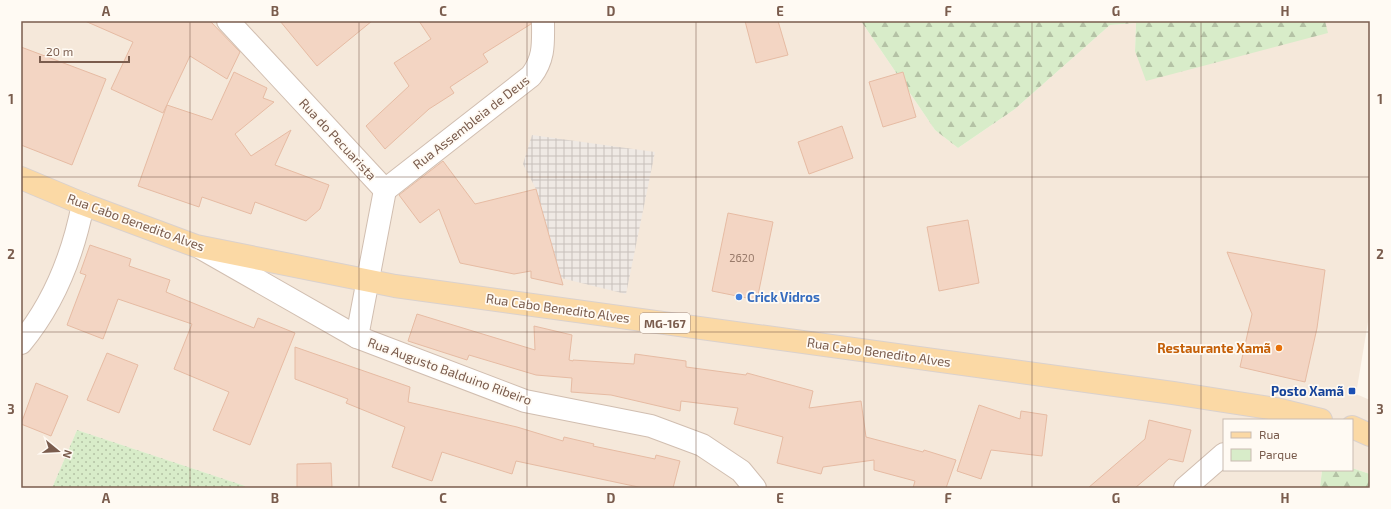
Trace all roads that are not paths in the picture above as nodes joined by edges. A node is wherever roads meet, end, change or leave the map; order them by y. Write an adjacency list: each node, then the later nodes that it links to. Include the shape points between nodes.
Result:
1 (228, 21): 4 (street, Rua do Pecuarista)
2 (543, 21): 4 (street, Rua Assembleia de Deus, via 543,50 538,66 531,76)
3 (21, 178): 5 (main road, Rua Cabo Benedito Alves / MG-167)
4 (385, 190): 7 (street, Rua do Pecuarista)
5 (83, 204): 6 (main road, Rua Cabo Benedito Alves / MG-167); 9 (street, via 77,236 59,283 38,323)
6 (196, 246): 7 (main road, Rua Cabo Benedito Alves / MG-167); 8 (street, Rua Augusto Balduino Ribeiro)
7 (369, 280): 8 (street, Rua do Pecuarista); 10 (main road, Rua Cabo Benedito Alves / MG-167, via 395,286 1166,392)
8 (357, 337): 15 (street, Rua Augusto Balduino Ribeiro, via 525,401 651,426 702,445 741,471)
9 (21, 343)
10 (1270, 414): 11 (main road, Rua Cabo Benedito Alves / MG-167)
11 (1313, 419)
12 (1353, 427): 13 (main road)
13 (1370, 435)
14 (1223, 455): 16 (street)
15 (755, 488)
16 (1185, 488)

